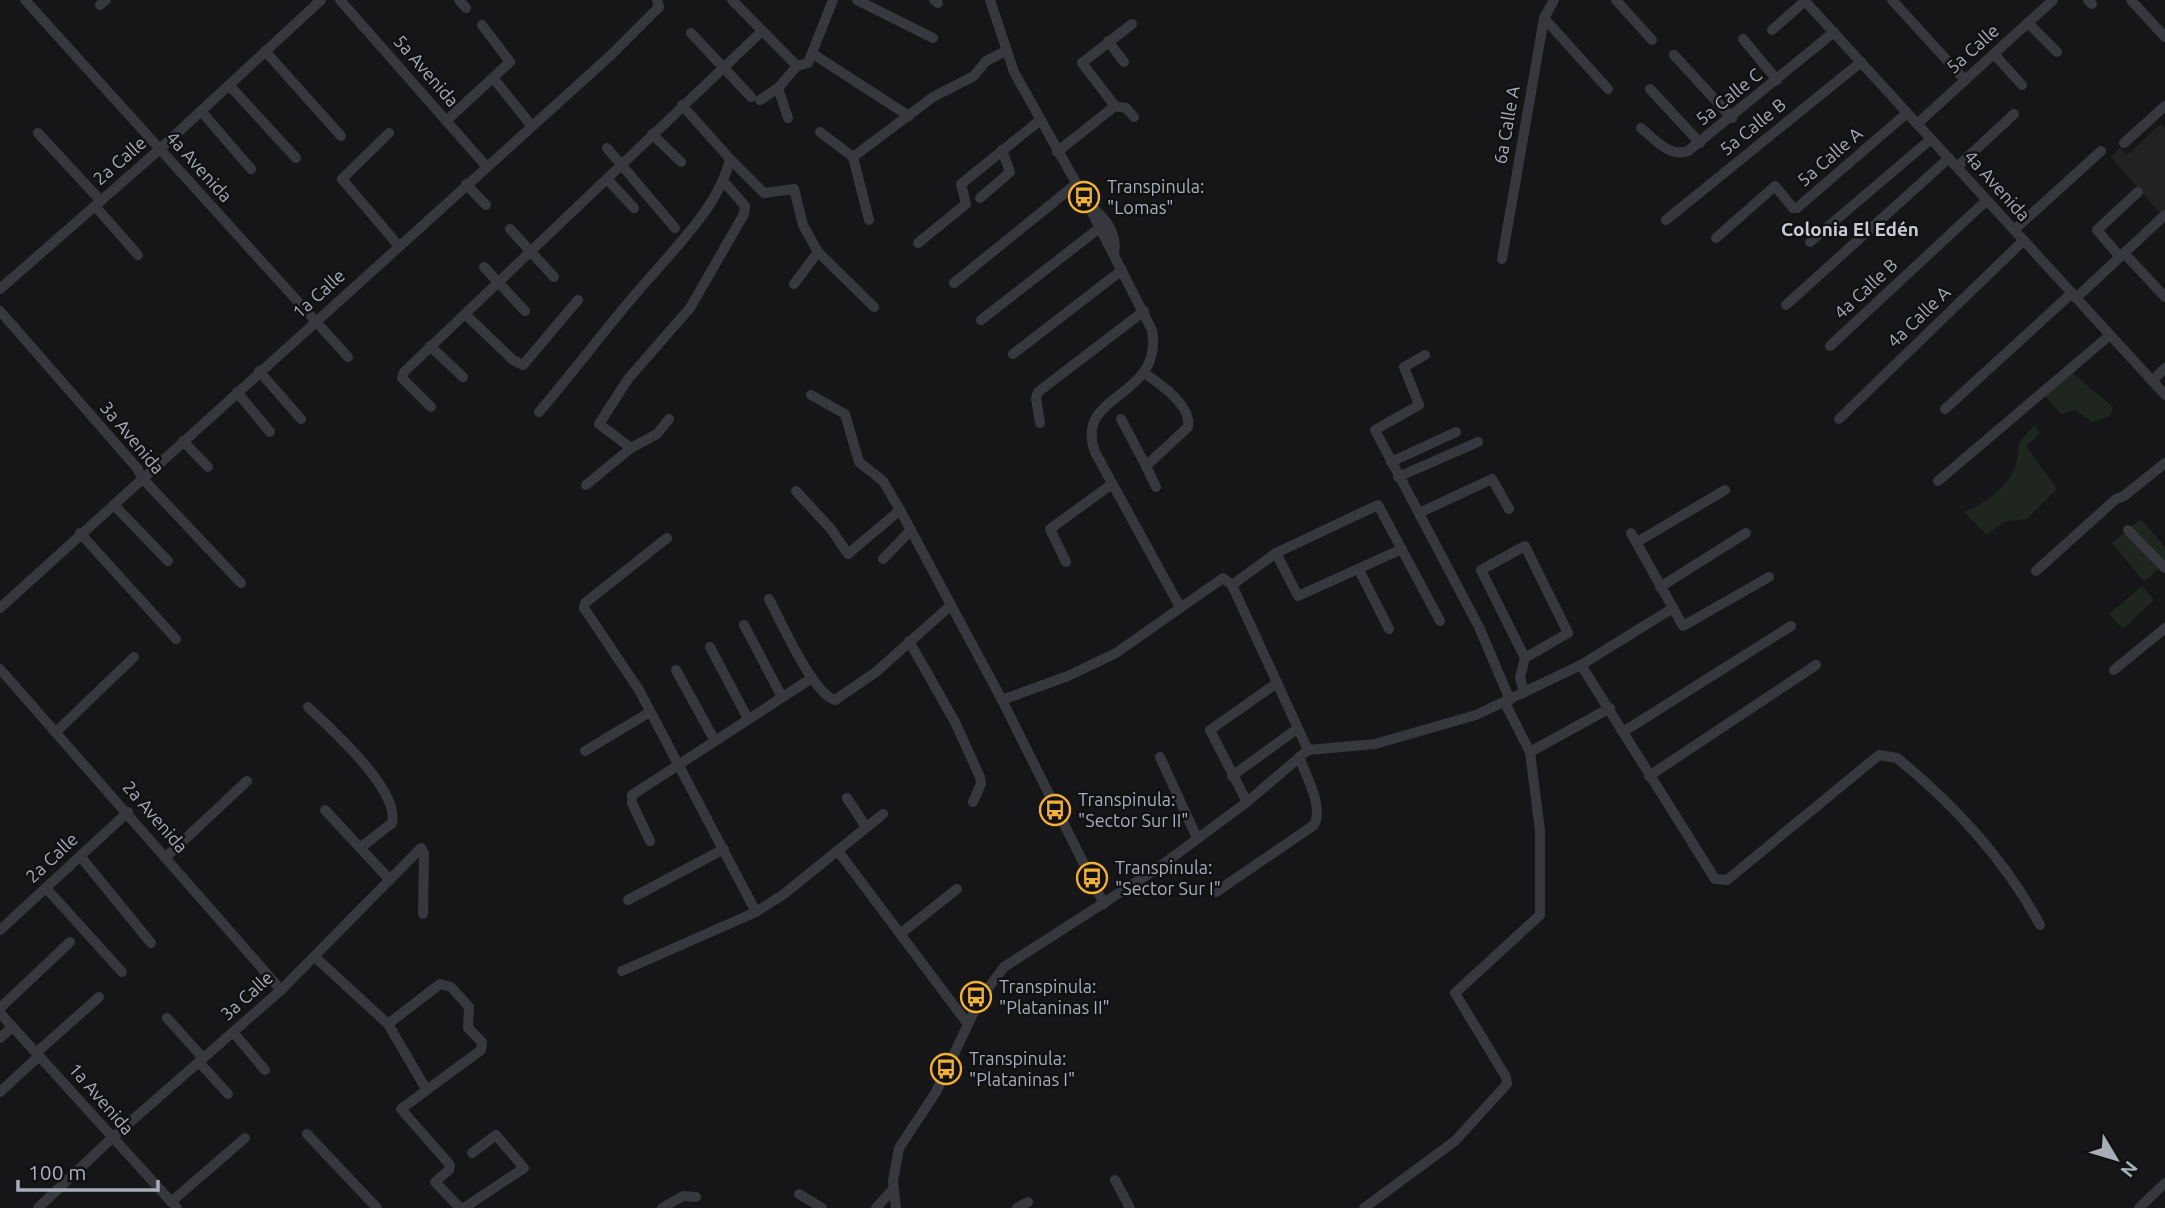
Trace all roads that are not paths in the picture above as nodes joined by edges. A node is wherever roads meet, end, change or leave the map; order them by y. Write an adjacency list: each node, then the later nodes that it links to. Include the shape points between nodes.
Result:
1 (25, 0): 70 (street, 4a Avenida)
2 (321, 0): 28 (street, 2a Calle)
3 (340, 0): 56 (street, 5a Avenida)
4 (732, 0): 20 (street)
5 (833, 0): 31 (street)
6 (857, 0): 24 (street)
7 (990, 0): 29 (street)
8 (1554, 0): 15 (street, 6a Calle A)
9 (1616, 0): 26 (street)
10 (1804, 0): 19 (street); 21 (street, 4a Avenida)
11 (1892, 0): 40 (street)
12 (2053, 0): 16 (street, 5a Calle)
13 (2131, 0): 23 (street)
14 (659, 2): 59 (street, 1a Calle, via 611,55)
15 (1544, 18): 44 (street); 111 (street, 6a Calle A)
16 (2028, 23): 30 (street); 32 (street, 5a Calle)
17 (1132, 24): 27 (street)
18 (482, 26): 38 (street, via 511,60)
19 (1772, 30)
20 (762, 32): 36 (street); 37 (street)
21 (1834, 32): 35 (street, 4a Avenida); 39 (street, 5a Calle C)
22 (691, 33): 37 (street)
23 (2165, 37)
24 (933, 38)
25 (1743, 39): 39 (street)
26 (1651, 40)
27 (1108, 41): 34 (street); 47 (street, via 1082,65)
28 (265, 51): 41 (street, 2a Calle); 65 (street)
29 (1006, 51): 52 (street); 57 (street)
30 (2057, 52)
31 (813, 54): 36 (street, via 807,65); 52 (street)
32 (1994, 54): 40 (street, 5a Calle); 42 (street)
33 (1674, 55): 55 (street)
34 (1124, 62)
35 (1861, 62): 50 (street, 4a Avenida); 95 (street, 5a Calle B)
36 (797, 66): 43 (street)
37 (723, 68): 43 (street, via 755,99); 46 (street)
38 (494, 79): 56 (street); 59 (street)
39 (1777, 80): 55 (street, 5a Calle C)
40 (1965, 80): 58 (street, 5a Calle)
41 (229, 85): 49 (street, 2a Calle); 75 (street)
42 (2022, 85)
43 (778, 88): 54 (street)
44 (1608, 89)
45 (1650, 89): 67 (street)
46 (682, 105): 64 (street); 77 (street)
47 (1115, 106): 53 (street, via 1126,108); 72 (street)
48 (2165, 106): 68 (street)
49 (201, 111): 70 (street, 2a Calle); 82 (street)
50 (1907, 113): 58 (street, 4a Avenida); 101 (street, 5a Calle A, via 1797,208 1775,186)
51 (2014, 114): 81 (street)
52 (909, 116): 74 (street)
53 (1134, 117)
54 (788, 118)
55 (1732, 118): 67 (street, 5a Calle C)
56 (446, 121): 80 (street, 5a Avenida)
57 (1039, 121): 71 (street); 72 (street)
58 (1917, 124): 66 (street, 4a Avenida)
59 (531, 125): 80 (street, 1a Calle)
60 (1641, 128): 67 (street, 5a Calle C, via 1672,153 1683,153)
61 (820, 132): 74 (street)
62 (38, 133): 91 (street)
63 (389, 133): 105 (street, via 342,177)
64 (652, 134): 78 (street); 79 (street)
65 (341, 136)
66 (1931, 139): 76 (street, 4a Avenida); 103 (street)
67 (1700, 143)
68 (2124, 143)
69 (607, 148): 79 (street)
70 (160, 149): 91 (street, 2a Calle); 129 (street, 4a Avenida)
71 (1002, 150): 88 (street, via 1010,172); 104 (street, via 960,185 966,204)
72 (1057, 152): 86 (street)
73 (2102, 152): 100 (street)
74 (853, 157): 96 (street)
75 (296, 158)
76 (1949, 158): 81 (street, 4a Avenida); 122 (street)
77 (730, 159): 84 (street); 107 (street, via 764,193 794,189 802,222)
78 (681, 162)
79 (621, 165): 83 (street); 97 (street)
80 (486, 166): 85 (street, 1a Calle)
81 (1957, 167): 89 (street, 4a Avenida)
82 (251, 169)
83 (607, 179): 93 (street); 106 (street)
84 (725, 183): 146 (street, via 685,240); 156 (street, via 745,206 744,214 690,308 628,379 599,424)
85 (466, 184): 92 (street); 105 (street, 1a Calle)
86 (1076, 184): 90 (street); 116 (street)
87 (2138, 192): 110 (street, via 2097,230)
88 (980, 198)
89 (1987, 200): 100 (street, 4a Avenida); 132 (street, 4a Calle B)
90 (1086, 202): 99 (street); 108 (street, via 1106,222 1115,241)
91 (98, 204): 109 (street); 118 (street, 2a Calle)
92 (486, 205)
93 (634, 208)
94 (2165, 215): 110 (street)
95 (1666, 219)
96 (869, 220)
97 (676, 228)
98 (509, 229): 106 (street)
99 (1098, 229): 108 (street); 128 (street)
100 (2014, 230): 102 (street, 4a Avenida)
101 (1716, 238)
102 (2024, 240): 119 (street, 4a Avenida); 150 (street, 4a Calle A)
103 (1810, 242)
104 (918, 243)
105 (398, 246): 129 (street, 1a Calle)
106 (532, 252): 114 (street); 115 (street)
107 (818, 252): 117 (street); 123 (street)
108 (1114, 254): 113 (street)
109 (138, 255)
110 (2122, 255): 119 (street); 120 (street)
111 (1502, 260)
112 (484, 267): 115 (street)
113 (1122, 270): 126 (street); 133 (street)
114 (554, 277)
115 (499, 283): 125 (street); 127 (street)
116 (954, 283)
117 (794, 284)
118 (0, 289)
119 (2074, 295): 130 (street, 4a Avenida); 145 (street)
120 (2165, 297)
121 (578, 300): 127 (street, via 523,365)
122 (1786, 305)
123 (874, 307)
124 (0, 311): 162 (street, 3a Avenida)
125 (525, 311)
126 (1144, 311): 138 (street, via 1154,343); 151 (street, via 1038,392)
127 (466, 315): 131 (street)
128 (981, 320)
129 (315, 321): 135 (street, 4a Avenida); 137 (street, 1a Calle)
130 (2110, 335): 140 (street, 4a Avenida); 163 (street)
131 (430, 346): 139 (street); 144 (street, via 401,377)
132 (1830, 346)
133 (1013, 354)
134 (1425, 355): 157 (street, via 1404,367 1419,405 1375,429)
135 (348, 357)
136 (2165, 368): 140 (street)
137 (259, 371): 141 (street, 1a Calle); 147 (street)
138 (1144, 373): 159 (street, via 1170,392 1189,423); 164 (street, via 1098,413 1090,426 1095,452)
139 (463, 377)
140 (2152, 381): 143 (street, 4a Avenida)
141 (237, 392): 152 (street); 154 (street, 1a Calle)
142 (811, 395): 171 (street, via 845,414 859,462 883,481)
143 (2165, 395)
144 (431, 407)
145 (1945, 409)
146 (539, 412)
147 (301, 419)
148 (669, 419): 156 (street, via 661,430)
149 (1121, 419): 159 (street)
150 (1839, 419)
151 (1040, 423)
152 (270, 432)
153 (1456, 432): 157 (street)
154 (183, 441): 160 (street); 162 (street, 1a Calle)
155 (1478, 442): 161 (street)
156 (631, 448): 165 (street)
157 (1391, 462): 161 (street)
158 (2165, 463): 185 (street, via 2116,499)
159 (1146, 466): 166 (street)
160 (208, 467)
161 (1398, 477): 172 (street)
162 (142, 478): 169 (street, 1a Calle); 187 (street, 3a Avenida)
163 (1938, 481)
164 (1112, 484): 182 (street, via 1050,529); 192 (street)
165 (586, 485)
166 (1156, 487)
167 (1725, 490): 189 (street, via 1634,537)
168 (796, 492): 171 (street, via 848,554)
169 (114, 505): 175 (street, 1a Calle); 181 (street)
170 (1509, 509): 172 (street, via 1492,479)
171 (900, 510): 173 (street)
172 (1419, 513): 215 (street, via 1479,627)
173 (911, 530): 180 (street); 191 (street)
174 (2129, 530): 183 (street)
175 (80, 533): 193 (street, 1a Calle); 200 (street)
176 (1746, 533): 189 (street)
177 (667, 538): 218 (street, via 584,606)
178 (1402, 549): 179 (street, via 1376,505); 184 (street); 195 (street)
179 (1276, 553): 184 (street, via 1297,596); 188 (street)
180 (883, 559)
181 (168, 561)
182 (1066, 562)
183 (2165, 568)
184 (1359, 570): 199 (street)
185 (2036, 571)
186 (1769, 577): 194 (street, via 1684,626)
187 (241, 583)
188 (1232, 585): 192 (street, via 1219,578); 211 (street)
189 (1660, 587): 194 (street)
190 (769, 599): 210 (street)
191 (950, 606): 201 (street); 214 (street)
192 (1181, 607): 214 (street, via 1092,666)
193 (0, 608)
194 (1672, 608): 205 (street)
195 (1440, 621)
196 (744, 625): 213 (street)
197 (1791, 626): 222 (street)
198 (2165, 628): 209 (street)
199 (1389, 629)
200 (176, 639)
201 (909, 641): 210 (street, via 876,672 835,700); 234 (street, via 980,777)
202 (710, 647): 219 (street)
203 (134, 657): 221 (street)
204 (1525, 658): 204 (street, via 1481,570 1525,546 1569,633); 212 (street, via 1520,677)
205 (1581, 664): 212 (street); 217 (street)
206 (1816, 664): 230 (street)
207 (0, 669): 221 (street, 2a Avenida)
208 (676, 670): 223 (street)
209 (2114, 670)
210 (812, 678): 213 (street)
211 (1277, 683): 220 (street); 229 (street, via 1210,730)
212 (1524, 693): 215 (street)
213 (782, 697): 219 (street)
214 (1002, 700): 251 (street)
215 (1508, 702): 225 (street); 226 (street, via 1376,744)
216 (309, 707): 241 (street, via 361,759 389,805 392,823)
217 (1610, 708): 222 (street); 225 (street)
218 (650, 712): 224 (street); 228 (street)
219 (748, 719): 223 (street)
220 (1297, 729): 226 (street); 229 (street)
221 (57, 731): 236 (street, 2a Avenida)
222 (1623, 732): 230 (street)
223 (715, 741): 228 (street)
224 (585, 751)
225 (1530, 752): 288 (street, via 1541,831 1540,915 1455,993 1507,1084 1455,1141)
226 (1304, 754): 233 (street); 249 (street, via 1317,807 1314,825)
227 (1160, 757): 239 (street)
228 (680, 764): 240 (street, via 631,797); 242 (street)
229 (1232, 776): 233 (street)
230 (1649, 776): 254 (street, via 1712,876 1723,881 1880,755 1891,755 1957,811)
231 (247, 781): 245 (street)
232 (847, 798): 238 (street)
233 (1247, 802): 239 (street)
234 (973, 803)
235 (325, 810): 241 (street)
236 (128, 812): 244 (street, 2a Calle); 245 (street, 2a Avenida)
237 (883, 814): 238 (street)
238 (866, 827): 243 (street)
239 (1197, 838): 251 (street)
240 (650, 841)
241 (360, 848): 246 (street)
242 (723, 849): 250 (street); 252 (street)
243 (838, 851): 252 (street); 256 (street)
244 (80, 856): 247 (street, 2a Calle); 258 (street)
245 (166, 857): 262 (street, 2a Avenida)
246 (390, 880): 253 (street, 3a Calle, via 422,848); 259 (street, 3a Calle)
247 (46, 888): 255 (street, 2a Calle); 261 (street)
248 (957, 889): 256 (street)
249 (1216, 892)
250 (628, 900)
251 (1104, 904): 266 (street, via 1004,967)
252 (756, 912): 260 (street)
253 (423, 914)
254 (2040, 925)
255 (0, 930)
256 (900, 934): 266 (street)
257 (70, 942): 264 (street)
258 (151, 943)
259 (315, 957): 262 (street, 3a Calle); 267 (street)
260 (622, 971)
261 (122, 972)
262 (281, 990): 269 (street, 3a Calle)
263 (99, 998): 271 (street)
264 (0, 1011): 268 (street, 1a Avenida)
265 (167, 1018): 272 (street)
266 (967, 1023): 283 (street, via 936,1092 899,1149)
267 (388, 1024): 274 (street); 274 (street, via 430,989 445,983 468,1007 468,1028 482,1042 481,1050)
268 (12, 1027): 270 (street); 271 (street, 1a Avenida)
269 (233, 1032): 272 (street, 3a Calle); 273 (street)
270 (0, 1038)
271 (38, 1054): 275 (street); 278 (street, 1a Avenida)
272 (201, 1060): 276 (street); 278 (street, 3a Calle)
273 (265, 1070)
274 (426, 1089): 291 (street, via 401,1109 450,1165 435,1182)
275 (0, 1091)
276 (228, 1094)
277 (307, 1134): 290 (street)
278 (112, 1138): 287 (street, 1a Avenida); 289 (street, 3a Calle)
279 (245, 1138): 287 (street)
280 (472, 1153): 291 (street, via 495,1135 524,1168)
281 (1115, 1180): 297 (street)
282 (2165, 1183): 298 (street)
283 (893, 1189): 294 (street); 295 (street)
284 (799, 1194): 293 (street)
285 (696, 1197): 292 (street, via 683,1196)
286 (1028, 1202): 296 (street)
287 (174, 1205)
288 (1367, 1207)
289 (38, 1208)
290 (377, 1208)
291 (462, 1208)
292 (662, 1208)
293 (822, 1208)
294 (876, 1208)
295 (896, 1208)
296 (1017, 1208)
297 (1130, 1208)
298 (2138, 1208)

